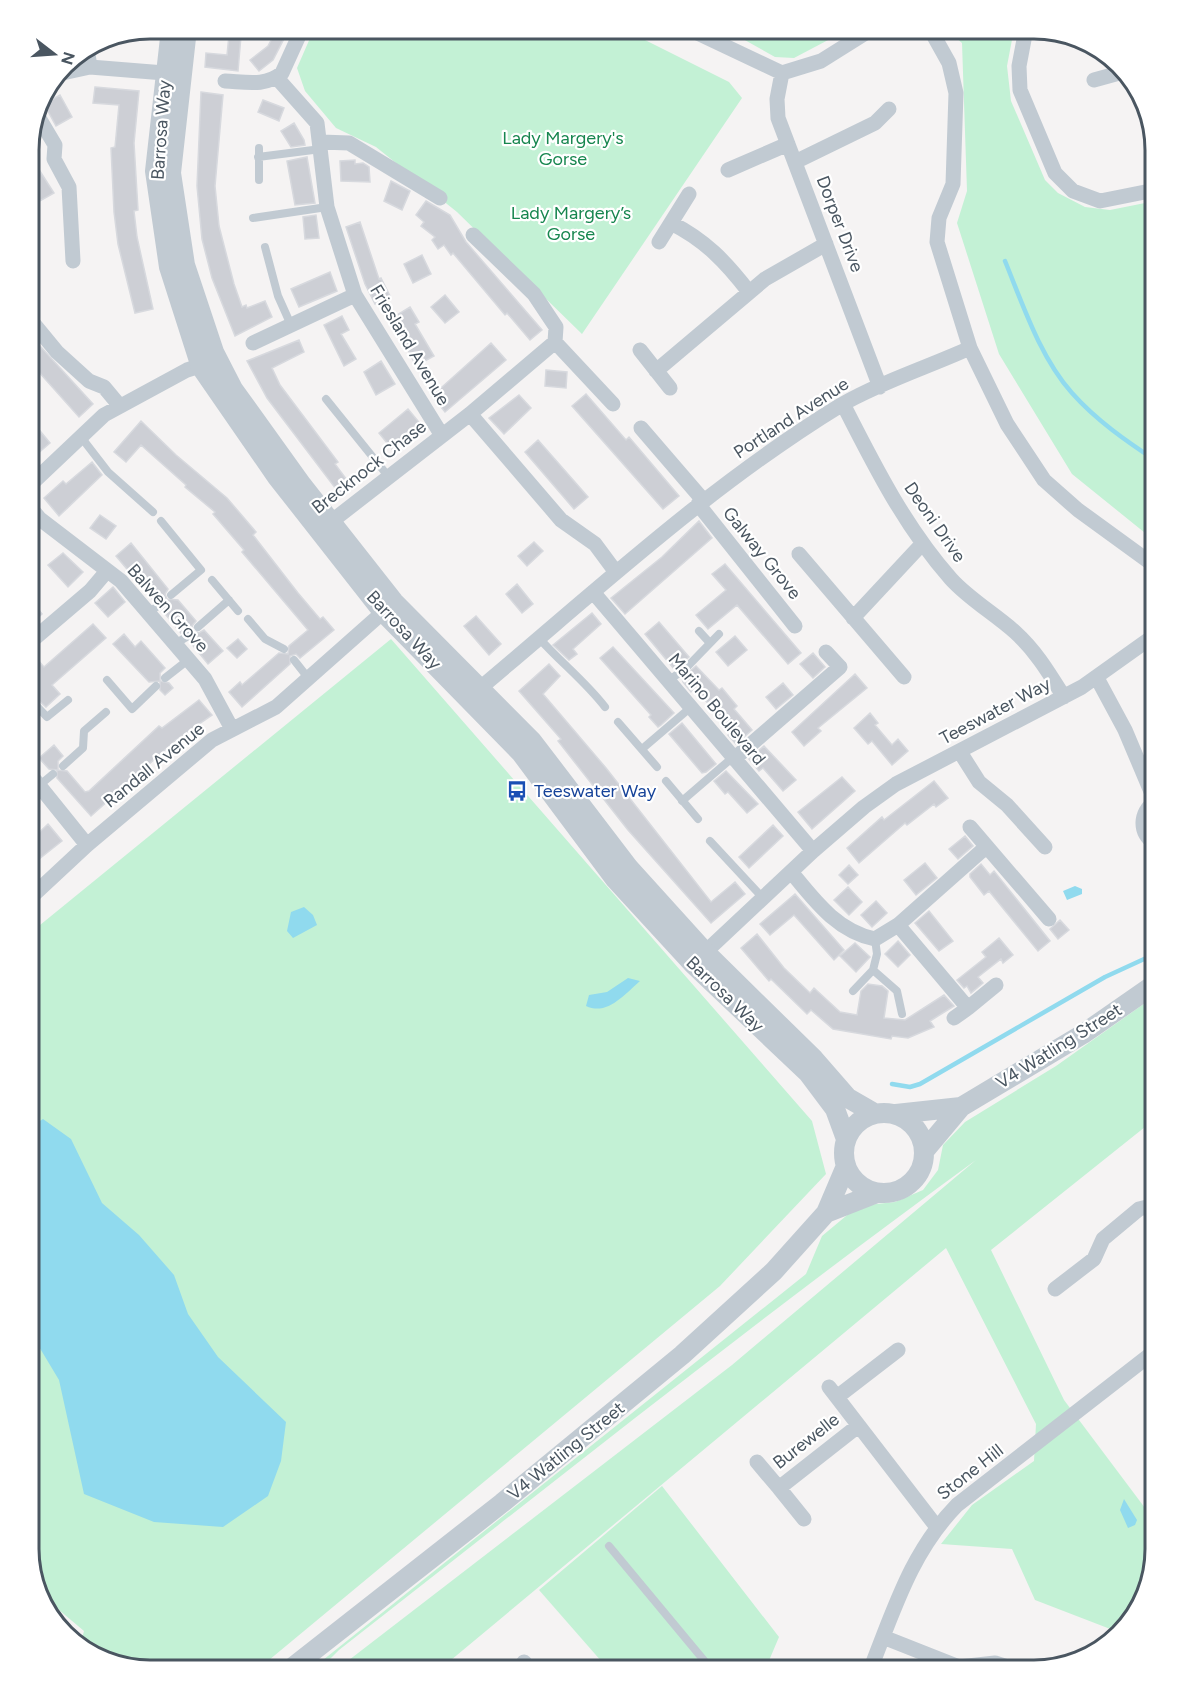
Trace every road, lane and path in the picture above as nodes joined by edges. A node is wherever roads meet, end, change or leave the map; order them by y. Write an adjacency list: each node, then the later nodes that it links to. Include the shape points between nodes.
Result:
1 (171, 39): 11 (street, Barrosa Way)
2 (183, 39): 11 (street, Barrosa Way)
3 (297, 39): 14 (street)
4 (710, 39): 12 (street)
5 (856, 39): 12 (street, via 821,61)
6 (936, 39): 43 (street, via 949,63 956,93 952,184 939,218 937,242)
7 (1024, 39): 26 (street, via 1020,90 1055,173 1073,191 1100,201)
8 (89, 58): 9 (street)
9 (90, 67): 10 (street); 11 (street)
10 (84, 68)
11 (172, 73): 45 (street, Barrosa Way, via 171,173 185,265)
12 (782, 73): 19 (street, Dorper Drive, via 778,118)
13 (1115, 74): 16 (street)
14 (277, 78): 15 (street, via 264,84); 20 (street, Friesland Avenue, via 317,123)
15 (225, 81)
16 (1094, 81)
17 (889, 109): 23 (street, via 875,123)
18 (42, 124): 36 (street, via 55,145 54,159 69,187)
19 (788, 144): 23 (street, Dorper Drive); 24 (street)
20 (322, 145): 22 (lane); 28 (street, via 349,143); 29 (street, Friesland Avenue)
21 (259, 148): 22 (lane)
22 (258, 158): 25 (lane)
23 (795, 162): 34 (street, Dorper Drive)
24 (728, 170)
25 (258, 180)
26 (1145, 192)
27 (689, 194): 31 (street)
28 (440, 198)
29 (327, 207): 30 (lane); 38 (street, Friesland Avenue)
30 (253, 218)
31 (671, 223): 33 (street); 37 (street, via 716,251)
32 (473, 236): 41 (street, via 534,294 556,327)
33 (659, 242)
34 (826, 244): 37 (street, via 787,264); 47 (street, Dorper Drive)
35 (266, 247): 39 (lane, via 278,296)
36 (74, 261)
37 (749, 292): 46 (street)
38 (355, 295): 39 (street); 55 (street, Friesland Avenue)
39 (291, 325): 42 (street)
40 (39, 330): 52 (street, via 57,352 88,381 104,387)
41 (555, 342): 50 (street); 53 (street, Brecknock Chase)
42 (253, 343)
43 (970, 348): 47 (street, Portland Avenue); 66 (street, via 1007,424 1044,480)
44 (640, 350): 46 (street)
45 (209, 363): 52 (street); 63 (street, Barrosa Way, via 233,388)
46 (656, 371): 48 (street)
47 (880, 387): 51 (street, Portland Avenue)
48 (670, 388)
49 (326, 399): 57 (lane)
50 (613, 404)
51 (843, 404): 59 (street, Portland Avenue); 64 (street, Deoni Drive)
52 (119, 405): 56 (street)
53 (470, 414): 55 (street, Brecknock Chase); 68 (street, via 561,520 595,544)
54 (641, 428): 59 (street)
55 (441, 434): 57 (street, Brecknock Chase)
56 (81, 437): 58 (street); 60 (lane, via 108,472)
57 (388, 476): 63 (street, Brecknock Chase)
58 (39, 477)
59 (700, 502): 68 (street, Portland Avenue); 77 (street, Galway Grove)
60 (153, 512)
61 (39, 518): 67 (street, Balwen Grove)
62 (161, 521): 71 (lane, via 201,570)
63 (325, 526): 73 (street, Barrosa Way)
64 (922, 544): 75 (street); 97 (street, Deoni Drive, via 953,582 1015,632 1040,658)
65 (799, 554): 75 (street)
66 (1145, 559)
67 (107, 571): 80 (street, via 90,591); 87 (street, Balwen Grove, via 155,608 181,640)
68 (615, 571): 70 (street, Portland Avenue)
69 (212, 580): 72 (lane)
70 (593, 592): 82 (street, Portland Avenue); 94 (street, Marino Boulevard)
71 (171, 595)
72 (229, 600): 74 (lane); 78 (lane)
73 (389, 607): 92 (street, Randall Avenue); 96 (street, Barrosa Way)
74 (238, 611)
75 (853, 618): 89 (street)
76 (248, 619): 85 (lane, via 265,639)
77 (795, 626)
78 (198, 627)
79 (699, 631): 83 (lane)
80 (39, 634)
81 (720, 634): 83 (lane)
82 (538, 637): 96 (street, Portland Avenue); 99 (lane, via 564,666 586,682)
83 (709, 642): 94 (lane)
84 (1145, 642): 91 (street, Teeswater Way)
85 (284, 649)
86 (826, 652): 107 (street, via 840,667)
87 (188, 660): 90 (lane); 104 (street, Balwen Grove, via 205,679)
88 (294, 660): 92 (lane)
89 (904, 677)
90 (165, 678)
91 (1097, 678): 97 (street, Teeswater Way); 108 (street)
92 (309, 679): 104 (street, Randall Avenue, via 276,707)
93 (107, 680): 95 (lane, via 132,709)
94 (668, 681): 100 (street, Marino Boulevard)
95 (156, 686)
96 (474, 693): 131 (street, Barrosa Way, via 532,741)
97 (1064, 697): 106 (street, Teeswater Way)
98 (68, 700): 101 (lane, via 47,717)
99 (605, 707)
100 (690, 708): 105 (lane); 107 (street, Marino Boulevard)
101 (39, 709)
102 (106, 712): 109 (lane, via 84,731 83,748)
103 (618, 722): 105 (lane)
104 (232, 729): 121 (street, Randall Avenue, via 212,740)
105 (642, 749): 110 (lane)
106 (960, 752): 123 (street, via 979,782); 124 (street, Teeswater Way, via 896,784)
107 (733, 758): 115 (lane); 124 (street, Marino Boulevard)
108 (1145, 761)
109 (63, 766)
110 (657, 767)
111 (53, 774): 113 (lane)
112 (666, 781): 115 (lane)
113 (39, 786)
114 (39, 795): 121 (street)
115 (682, 801): 117 (lane)
116 (1145, 812): 119 (street)
117 (698, 819)
118 (970, 827): 122 (street)
119 (1145, 831)
120 (710, 841): 127 (lane)
121 (87, 845): 126 (street, Randall Avenue)
122 (986, 847): 128 (street); 129 (street)
123 (1046, 847)
124 (813, 850): 125 (street, Teeswater Way)
125 (792, 873): 127 (street, Teeswater Way); 130 (street, via 825,913 862,937)
126 (39, 890)
127 (763, 898): 131 (street, Teeswater Way)
128 (1049, 919)
129 (898, 925): 130 (street); 136 (street)
130 (875, 939): 132 (lane)
131 (699, 958): 140 (street, Barrosa Way, via 814,1059 848,1098); 142 (street, Barrosa Way, via 808,1073 835,1109)
132 (873, 970): 134 (lane); 137 (lane, via 897,991)
133 (996, 985): 136 (street)
134 (853, 991)
135 (1145, 991): 139 (street, V4 Watling Street, via 1083,1034)
136 (968, 1008): 138 (street)
137 (902, 1014)
138 (954, 1018)
139 (961, 1107): 141 (street, V4 Watling Street); 143 (street, V4 Watling Street)
140 (874, 1113): 141 (street); 142 (street, via 857,1123)
141 (896, 1114): 143 (street, via 919,1132)
142 (846, 1139): 144 (street)
143 (925, 1150): 145 (street, via 915,1180 897,1191)
144 (846, 1166): 145 (street, via 855,1181); 147 (street, V4 Watling Street)
145 (877, 1193): 147 (street, V4 Watling Street)
146 (1145, 1207): 148 (street, via 1103,1239 1094,1259)
147 (826, 1213): 158 (street, V4 Watling Street, via 774,1271 682,1355 502,1503)
148 (1055, 1289)
149 (897, 1350): 151 (street, Burewelle, via 833,1392)
150 (1145, 1359): 155 (street, Stone Hill, via 957,1505)
151 (858, 1426): 153 (street, Burewelle); 155 (street, Burewelle)
152 (757, 1462): 153 (street, Burewelle)
153 (779, 1488): 154 (street, Burewelle)
154 (804, 1519)
155 (936, 1526): 157 (street, Stone Hill, via 916,1557)
156 (609, 1546): 159 (lane)
157 (883, 1637): 160 (street, Stone Hill); 161 (street)
158 (301, 1660)
159 (704, 1660)
160 (874, 1660)
161 (941, 1660)

